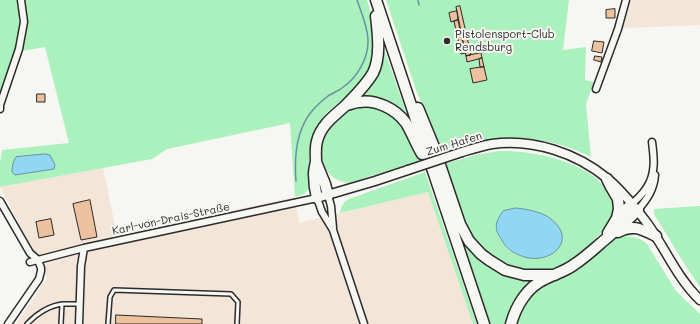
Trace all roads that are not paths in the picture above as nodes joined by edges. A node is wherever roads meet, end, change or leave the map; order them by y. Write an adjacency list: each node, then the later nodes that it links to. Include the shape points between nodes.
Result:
1 (21, 0): 7 (street, via 24,22 19,49)
2 (375, 0): 4 (highway); 6 (highway, via 378,52 374,72)
3 (626, 0): 5 (street)
4 (399, 72): 10 (highway); 24 (highway, via 409,86 434,147 460,224 469,241 481,254 505,270 524,275)
5 (596, 89)
6 (345, 106): 9 (highway, via 322,129 316,150); 10 (highway, via 369,102 393,110 405,122)
7 (0, 109)
8 (652, 142): 15 (street, via 655,167 652,190 647,199)
9 (316, 162): 12 (highway); 13 (highway, via 314,183)
10 (434, 175): 35 (highway)
11 (607, 179): 12 (main road, Zum Hafen, bridge, via 582,162 559,152 525,144 506,143 478,147); 15 (main road, Zum Hafen); 16 (highway, via 618,199)
12 (328, 195): 13 (main road, Zum Hafen); 17 (street)
13 (317, 198): 17 (street); 21 (street, Karl-von-Drais-Straße)
14 (0, 201): 22 (street, via 30,253)
15 (635, 207): 16 (highway); 18 (highway); 19 (main road, Zum Hafen)
16 (617, 218): 20 (highway)
17 (333, 230): 34 (street)
18 (612, 234): 19 (highway, via 631,228); 20 (highway)
19 (656, 236): 25 (main road, Zum Hafen, via 681,278)
20 (602, 242): 24 (highway, via 574,265)
21 (84, 248): 22 (street, Karl-von-Drais-Straße); 27 (street)
22 (38, 260): 23 (street, Karl-von-Drais-Straße); 28 (street, via 41,268 39,279)
23 (30, 262)
24 (555, 275): 36 (highway, via 544,279 529,290 519,304)
25 (700, 300)
26 (62, 304): 27 (lane); 29 (lane, via 48,309); 30 (lane)
27 (80, 304): 31 (street)
28 (8, 324)
29 (27, 324)
30 (61, 324)
31 (79, 324)
32 (108, 324): 33 (lane, via 110,297 114,290 231,294 238,302)
33 (237, 324)
34 (364, 324)
35 (484, 324)
36 (511, 324)

